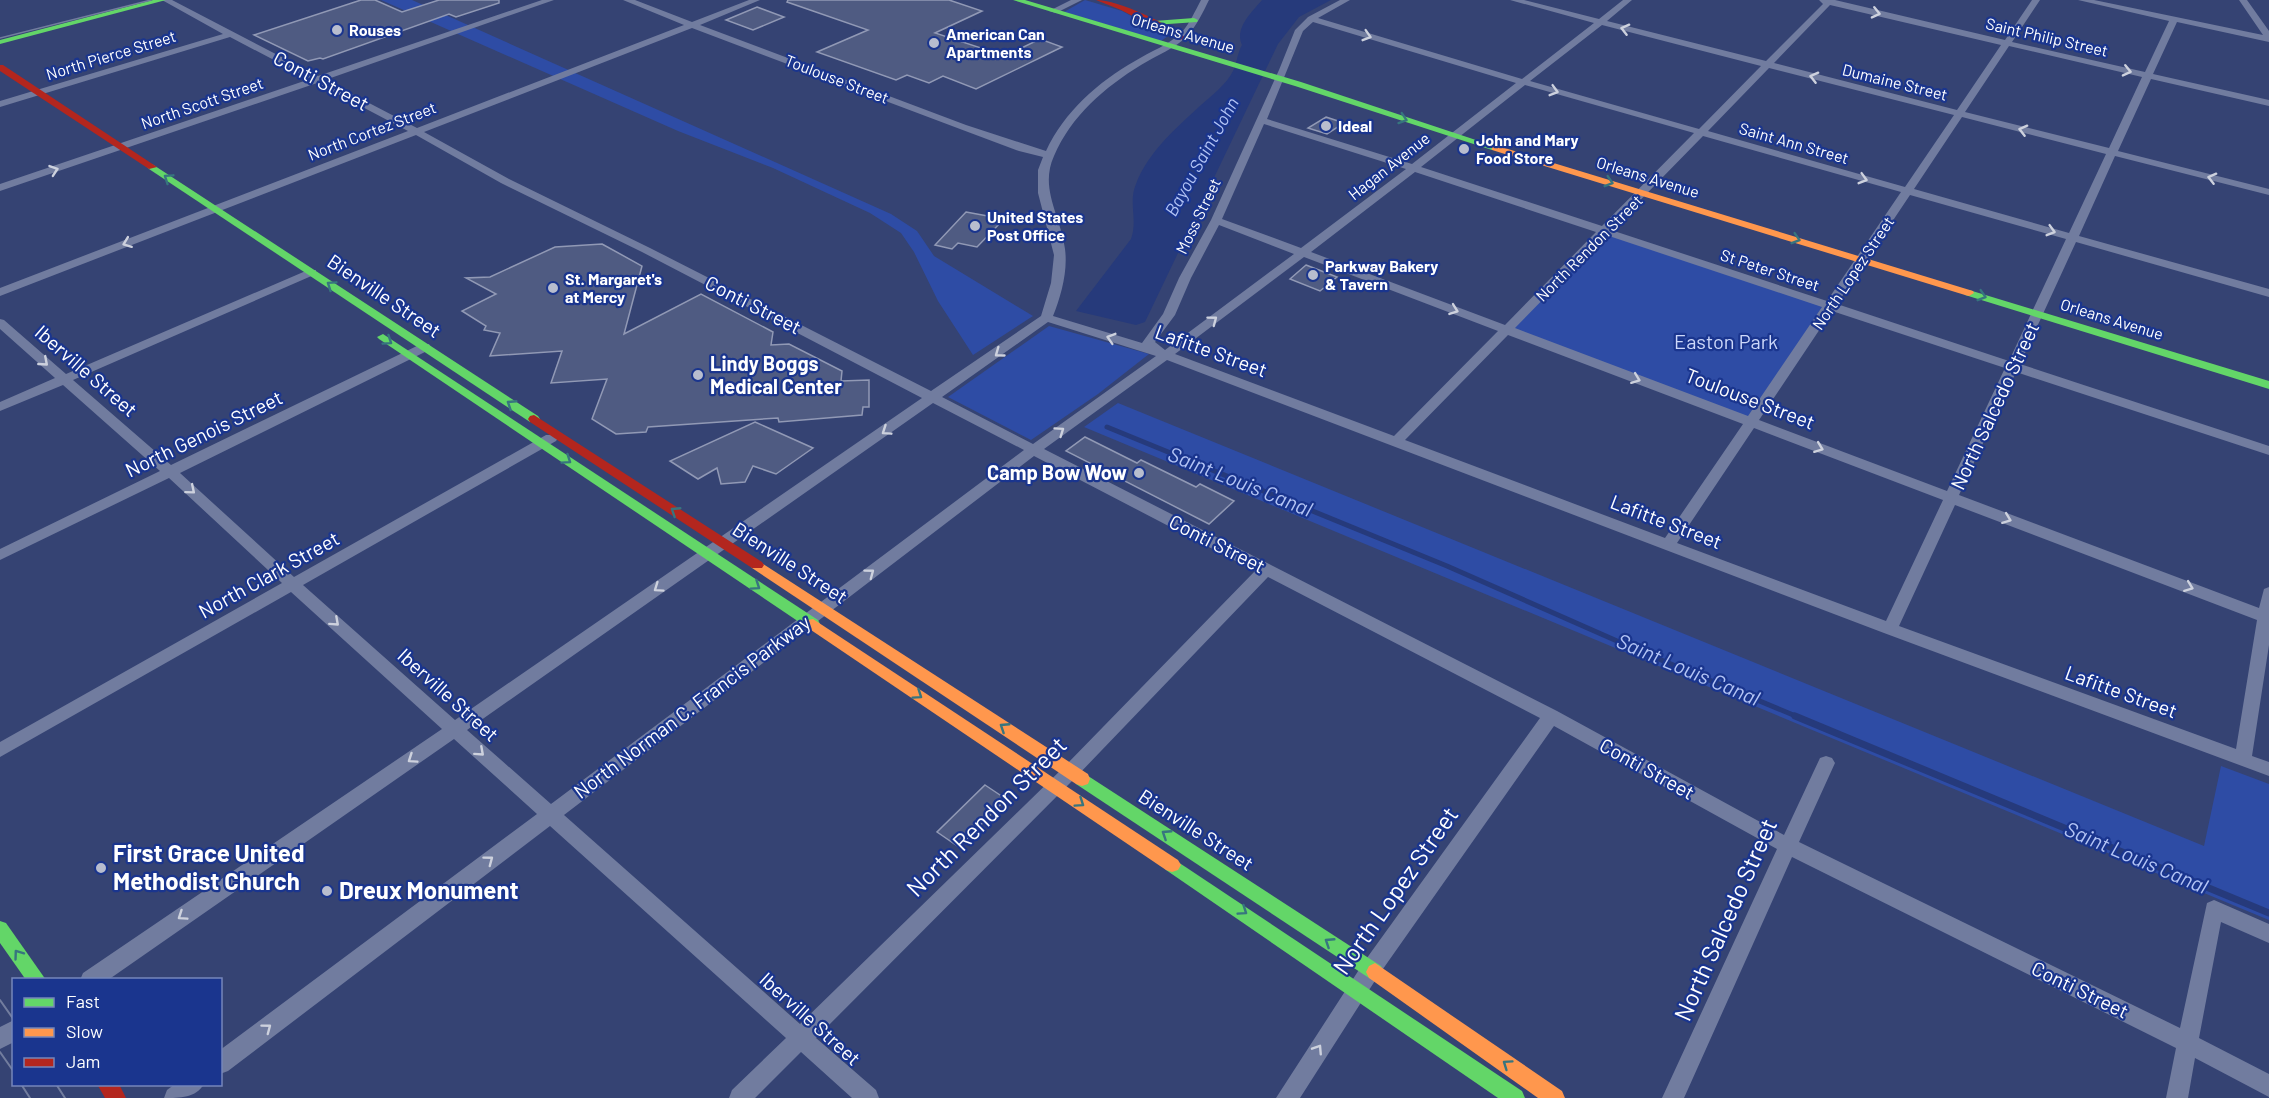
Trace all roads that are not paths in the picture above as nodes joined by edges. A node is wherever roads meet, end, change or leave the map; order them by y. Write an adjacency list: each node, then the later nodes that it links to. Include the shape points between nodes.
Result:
1 (122, 0): 22 (street)
2 (164, 0): 22 (street); 27 (street, Conti Street)
3 (550, 0): 40 (street, North Scott Street)
4 (627, 0): 25 (street, Toulouse Street)
5 (756, 0): 25 (street, North Cortez Street)
6 (1019, 0): 18 (street, Orleans Avenue)
7 (1078, 0): 18 (street)
8 (1100, 0): 23 (street, Orleans Avenue)
9 (1205, 0): 21 (street)
10 (1346, 0): 19 (street, Moss Street)
11 (1514, 0): 24 (street, Dumaine Street)
12 (1628, 0): 24 (street, Hagan Avenue)
13 (2037, 0): 32 (street, North Lopez Street)
14 (2082, 0): 20 (street)
15 (2102, 0): 28 (street)
16 (2243, 0): 28 (street)
17 (1826, 1): 32 (street, Saint Philip Street, one-way to 32); 36 (street, North Rendon Street)
18 (1053, 11): 30 (street, Orleans Avenue)
19 (1311, 19): 38 (street, Moss Street, via 1299,30); 42 (street, Saint Ann Street, one-way to 42)
20 (2174, 19): 28 (street); 39 (street, North Salcedo Street)
21 (1194, 20): 23 (street); 29 (street)
22 (58, 21): 26 (street); 31 (street)
23 (1149, 22): 29 (street, Orleans Avenue)
24 (1600, 22): 36 (street, Dumaine Street, one-way to 24); 42 (street, Hagan Avenue)
25 (694, 25): 49 (street, North Cortez Street); 55 (street, Toulouse Street, via 963,128)
26 (0, 30)
27 (231, 34): 40 (street, Conti Street); 43 (street, North Pierce Street)
28 (2269, 36)
29 (1181, 38): 33 (street); 35 (street, Orleans Avenue)
30 (1145, 39): 33 (street, Orleans Avenue); 34 (street)
31 (0, 42)
32 (2008, 43): 39 (street, Saint Philip Street, one-way to 39); 46 (street, North Lopez Street)
33 (1168, 46): 34 (street); 35 (street, Orleans Avenue)
34 (1145, 59): 55 (street, via 1087,101)
35 (1233, 59): 38 (street, Orleans Avenue)
36 (1768, 65): 46 (street, Dumaine Street, one-way to 36); 50 (street, North Rendon Street)
37 (0, 67): 43 (street, Bienville Street)
38 (1276, 72): 47 (street, Moss Street); 48 (street, Orleans Avenue); 51 (street, Orleans Avenue, one-way to 51)
39 (2148, 75): 44 (street, Saint Philip Street); 54 (street, North Salcedo Street)
40 (318, 79): 49 (street, Conti Street); 52 (street, North Scott Street)
41 (0, 80): 43 (street, Bienville Street)
42 (1522, 82): 48 (street, Hagan Avenue); 50 (street, Saint Ann Street, one-way to 50)
43 (32, 94): 45 (street, North Pierce Street); 52 (street, Bienville Street); 53 (street, Bienville Street)
44 (2269, 103)
45 (0, 104)
46 (1960, 114): 54 (street, Dumaine Street, one-way to 46); 59 (street, North Lopez Street)
47 (1260, 120): 56 (street, St Peter Street); 63 (street, Moss Street)
48 (1467, 126): 51 (street, Hagan Avenue); 58 (street, Orleans Avenue)
49 (418, 132): 61 (street, North Cortez Street); 85 (street, Conti Street, via 505,181)
50 (1701, 133): 58 (street, North Rendon Street); 59 (street, Saint Ann Street, one-way to 59)
51 (1455, 136): 56 (street, Hagan Avenue); 58 (street, Orleans Avenue, one-way to 58)
52 (121, 147): 53 (street, North Scott Street); 61 (street, Bienville Street, one-way to 52)
53 (107, 152): 57 (street, North Scott Street, one-way to 53); 62 (street, Bienville Street)
54 (2112, 152): 60 (street, Dumaine Street, one-way to 54); 65 (street, North Salcedo Street)
55 (1048, 155): 75 (street, via 1043,195 1059,250 1058,274)
56 (1414, 168): 64 (street, St Peter Street); 66 (street, Hagan Avenue)
57 (0, 188)
58 (1648, 188): 64 (street, North Rendon Street); 67 (street, Orleans Avenue)
59 (1908, 191): 65 (street, Saint Ann Street, one-way to 65); 67 (street, North Lopez Street)
60 (2269, 192)
61 (215, 209): 62 (street, North Cortez Street); 68 (street, Bienville Street)
62 (202, 215): 69 (street, Bienville Street); 70 (street, North Cortez Street, one-way to 70)
63 (1216, 220): 66 (street, Toulouse Street); 81 (street, Moss Street, via 1169,315 1148,343)
64 (1604, 233): 74 (street, St Peter Street); 78 (street, North Rendon Street)
65 (2073, 238): 71 (street, Saint Ann Street); 73 (street, North Salcedo Street)
66 (1300, 254): 78 (street, Toulouse Street, one-way to 78); 81 (street, Hagan Avenue, one-way to 66)
67 (1866, 254): 73 (street, Orleans Avenue); 74 (street, North Lopez Street)
68 (312, 272): 69 (street); 79 (street, Bienville Street, one-way to 68)
69 (297, 279): 72 (street, Bienville Street); 83 (street)
70 (0, 292)
71 (2269, 293)
72 (338, 306)
73 (2046, 306): 82 (street, North Salcedo Street); 84 (street, Orleans Avenue)
74 (1830, 307): 82 (street, St Peter Street); 87 (street, North Lopez Street)
75 (1046, 318): 81 (street, Lafitte Street, one-way to 75); 85 (street, one-way to 85)
76 (0, 323): 83 (street, Iberville Street, one-way to 83)
77 (373, 330): 80 (street, Bienville Street, one-way to 80)
78 (1508, 330): 87 (street, Toulouse Street, one-way to 87); 89 (street, North Rendon Street)
79 (425, 347): 80 (street, North Genois Street); 88 (street, Bienville Street, one-way to 79)
80 (409, 355): 90 (street, Bienville Street); 93 (street, North Genois Street)
81 (1167, 355): 89 (street, Lafitte Street); 91 (street, North Norman C. Francis Parkway, one-way to 81)
82 (2013, 367): 92 (street, St Peter Street); 94 (street, North Salcedo Street)
83 (63, 379): 86 (street); 93 (street, Iberville Street)
84 (2269, 385)
85 (935, 398): 91 (street, Conti Street); 95 (street, one-way to 95)
86 (0, 407)
87 (1752, 422): 94 (street, Toulouse Street, one-way to 94); 96 (street, North Lopez Street)
88 (557, 434): 90 (street, North Clark Street); 95 (street, Bienville Street, one-way to 88)
89 (1396, 442): 96 (street, Lafitte Street)
90 (542, 443): 97 (street, Bienville Street, one-way to 97); 100 (street, North Clark Street)
91 (1032, 451): 99 (street, Conti Street); 102 (street, North Norman C. Francis Parkway, one-way to 91)
92 (2269, 451)
93 (170, 473): 98 (street, North Genois Street); 100 (street, Iberville Street, one-way to 100)
94 (1952, 498): 103 (street, Toulouse Street, one-way to 103); 105 (street, North Salcedo Street)
95 (724, 543): 97 (street); 102 (street, Bienville Street)
96 (1668, 545): 105 (street, Lafitte Street)
97 (708, 554): 104 (street, Bienville Street, one-way to 104); 107 (street, one-way to 107)
98 (0, 555)
99 (1266, 569): 106 (street, Conti Street); 112 (street, North Rendon Street)
100 (293, 585): 107 (street, Iberville Street, one-way to 107); 108 (street, North Clark Street)
101 (2269, 593): 103 (street)
102 (823, 608): 104 (street, North Norman C. Francis Parkway); 112 (street, Bienville Street, one-way to 102)
103 (2267, 617): 109 (street)
104 (808, 621): 113 (street, Bienville Street, one-way to 113); 114 (street, North Norman C. Francis Parkway)
105 (1890, 629): 109 (street, Lafitte Street)
106 (1551, 716): 115 (street, Conti Street); 118 (street, North Lopez Street)
107 (455, 729): 114 (street, Iberville Street, one-way to 114); 120 (street, one-way to 120)
108 (0, 750)
109 (2243, 760): 111 (street, Lafitte Street)
110 (1826, 763): 115 (street, North Salcedo Street)
111 (2269, 769)
112 (1071, 771): 113 (street, North Rendon Street); 118 (street, Bienville Street, one-way to 112)
113 (1056, 787): 121 (street, Bienville Street, one-way to 121); 122 (street, North Rendon Street)
114 (550, 814): 122 (street, Iberville Street); 124 (street, North Norman C. Francis Parkway, one-way to 114)
115 (1788, 846): 123 (street, Conti Street); 133 (street, North Salcedo Street)
116 (0, 929): 119 (street, one-way to 116)
117 (2269, 934): 123 (street, via 2214,909)
118 (1371, 969): 121 (street, North Lopez Street); 132 (street, Bienville Street, one-way to 118)
119 (36, 978)
120 (93, 978)
121 (1358, 989): 130 (street, North Lopez Street, one-way to 121); 131 (street, Bienville Street)
122 (800, 1037): 128 (street, North Rendon Street); 129 (street, Iberville Street)
123 (2186, 1042): 126 (street, Conti Street); 134 (street)
124 (222, 1062)
125 (190, 1086): 127 (street)
126 (2269, 1086)
127 (175, 1098)
128 (740, 1098)
129 (868, 1098)
130 (1287, 1098)
131 (1515, 1098)
132 (1555, 1098)
133 (1673, 1098)
134 (2177, 1098)

